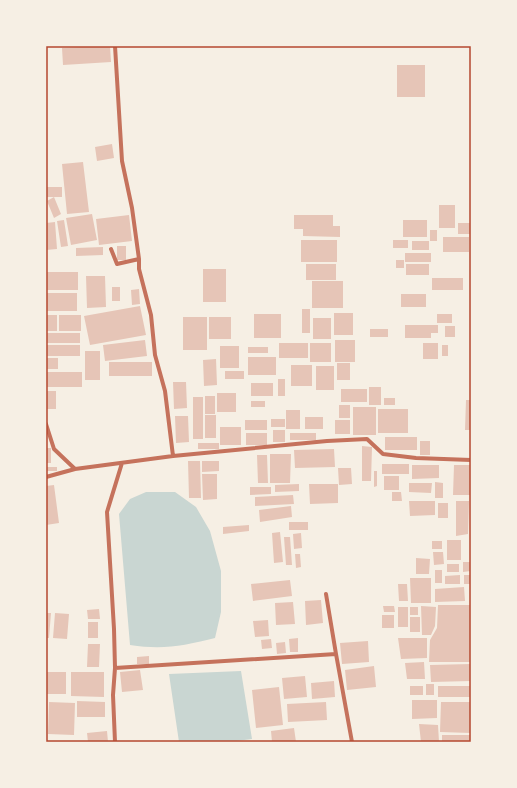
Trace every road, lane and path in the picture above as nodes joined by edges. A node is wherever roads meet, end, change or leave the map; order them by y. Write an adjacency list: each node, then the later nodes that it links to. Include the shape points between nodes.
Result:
1 (115, 46): 3 (street, via 122,160)
2 (111, 249): 3 (street, via 117,264)
3 (139, 259): 5 (street, via 139,269 151,315 154,355 165,391)
4 (46, 424): 8 (street, via 54,449)
5 (173, 456): 6 (street, via 367,439 383,454); 7 (street)
6 (471, 460)
7 (122, 463): 8 (street); 12 (street, via 107,512)
8 (75, 469): 9 (street)
9 (46, 477)
10 (326, 594): 11 (street)
11 (336, 654): 12 (street); 14 (street)
12 (115, 668): 13 (street)
13 (115, 742)
14 (352, 742)

